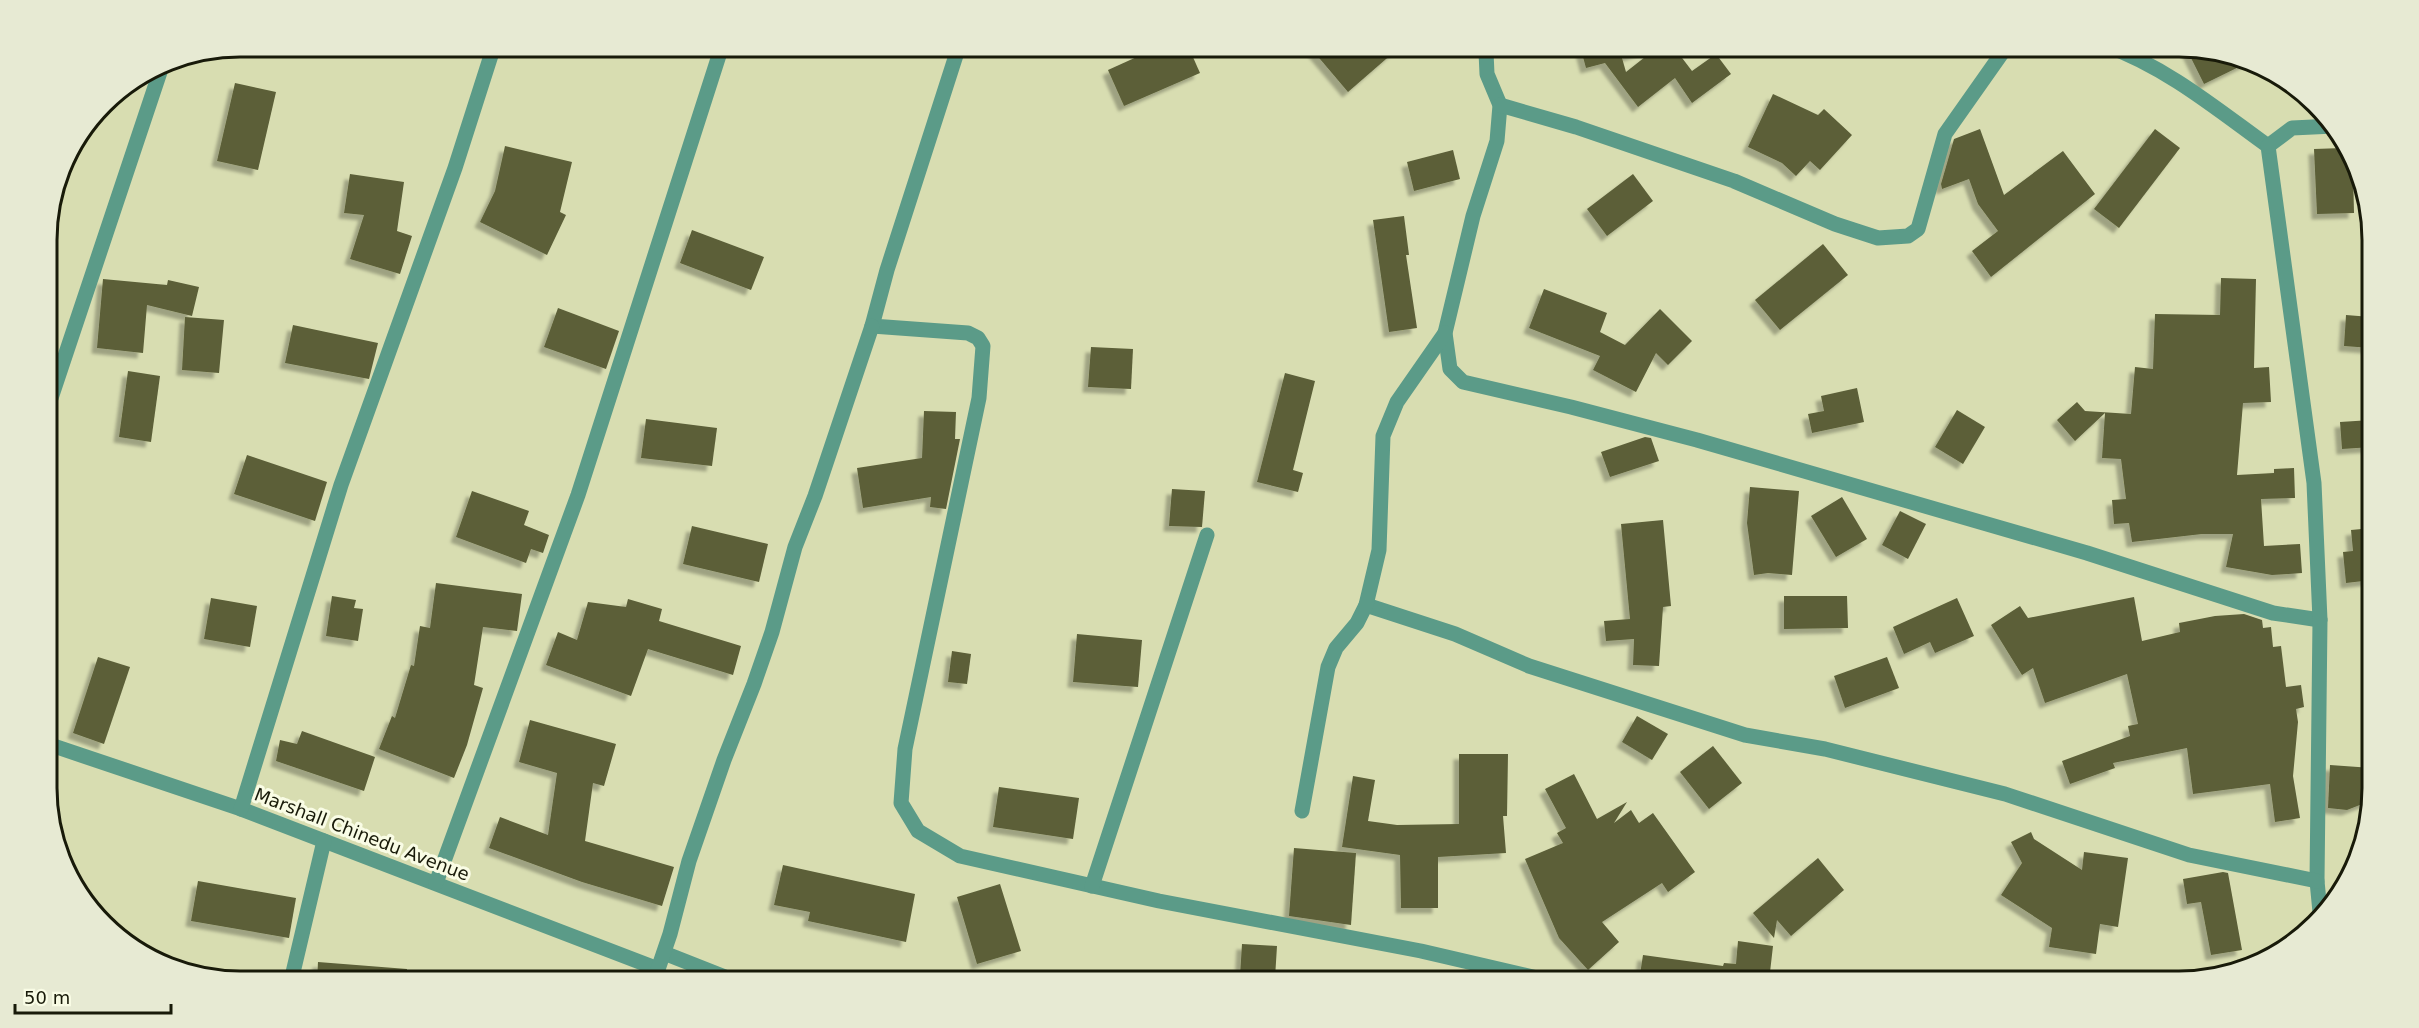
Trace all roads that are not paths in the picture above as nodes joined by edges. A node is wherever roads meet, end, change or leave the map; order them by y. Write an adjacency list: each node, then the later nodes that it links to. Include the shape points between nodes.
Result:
1 (490, 57): 18 (street, via 455,168 341,485)
2 (718, 57): 22 (street, via 578,495)
3 (955, 57): 11 (street)
4 (1488, 57): 8 (street, via 1487,74)
5 (1999, 57): 8 (street, via 1945,134 1918,229 1908,236 1878,238 1734,181)
6 (2131, 57): 10 (street, via 2168,77)
7 (159, 76): 13 (street)
8 (1500, 105): 12 (street, via 1497,141 1473,216)
9 (2322, 127): 10 (street, via 2292,128)
10 (2268, 146): 16 (street, via 2314,483)
11 (872, 326): 23 (street, via 968,333 983,346 980,398 905,749 901,803 918,831 960,856); 25 (street, via 795,547 772,632 689,861)
12 (1445, 333): 15 (street, via 1397,402 1383,436 1379,550); 16 (street, via 1450,369 1463,382 1697,440 2087,553 2273,613)
13 (57, 380)
14 (1207, 535): 23 (street)
15 (1366, 605): 19 (street, via 1336,648 1328,667); 21 (street, via 1455,634 1529,666 1745,735 1825,749 2005,794 2189,855)
16 (2320, 620): 21 (street)
17 (57, 747): 18 (street, Marshall Chinedu Avenue)
18 (241, 810): 20 (street, Marshall Chinedu Avenue)
19 (1302, 812)
20 (324, 841): 22 (street, Marshall Chinedu Avenue); 26 (street)
21 (2317, 881): 24 (street)
22 (436, 883): 27 (street, Marshall Chinedu Avenue)
23 (1092, 886): 30 (street)
24 (2319, 905)
25 (664, 953): 28 (street); 29 (street)
26 (293, 971)
27 (646, 971)
28 (657, 971)
29 (710, 971)
30 (1507, 971)

